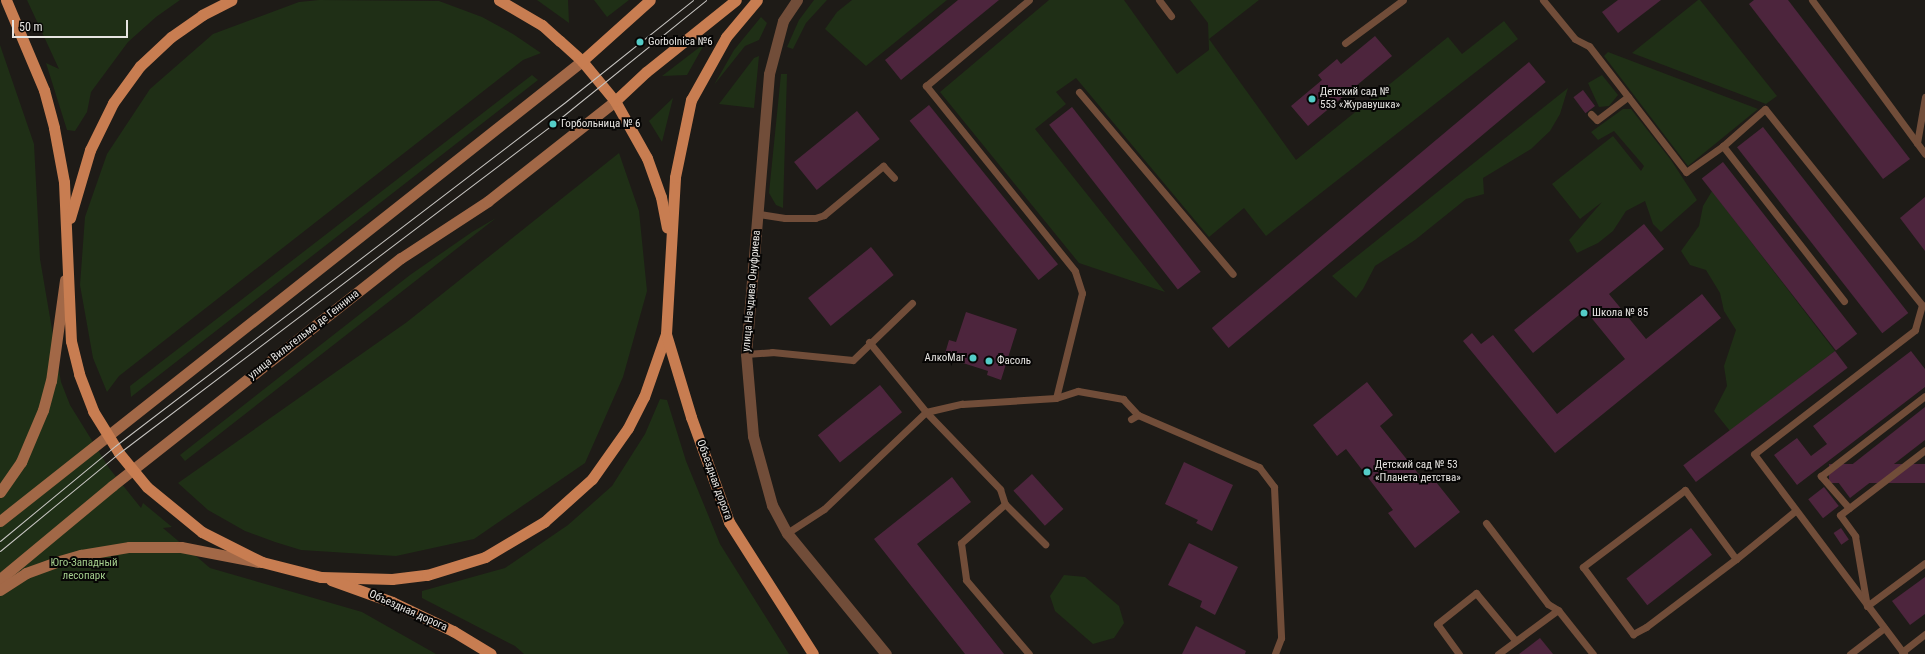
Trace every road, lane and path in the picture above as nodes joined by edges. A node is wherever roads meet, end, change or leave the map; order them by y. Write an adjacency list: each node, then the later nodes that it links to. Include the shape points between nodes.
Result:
1 (6, 0): 26 (main road, via 44,90 64,182)
2 (231, 0): 26 (main road, via 202,14 172,37 140,66 113,103 90,150)
3 (500, 0): 15 (main road, via 542,25)
4 (650, 0): 15 (main road)
5 (736, 0): 19 (main road, via 646,72)
6 (757, 0): 27 (main road, via 726,37 691,100 675,177)
7 (797, 0): 25 (street, улица Начдива Онуфриева, via 783,21 773,54)
8 (1028, 0): 36 (lane, via 926,86 1075,272 1082,293)
9 (1159, 0): 13 (lane)
10 (1403, 0): 14 (lane)
11 (1543, 0): 18 (lane, via 1575,39 1589,46)
12 (1812, 0): 21 (lane)
13 (1171, 16)
14 (1345, 43)
15 (582, 61): 19 (main road); 40 (main road)
16 (1079, 92): 29 (lane)
17 (1925, 96): 21 (lane)
18 (1628, 97): 20 (lane, via 1597,120); 22 (lane, via 1686,172)
19 (615, 101): 27 (main road, via 647,158 661,197); 42 (main road, улица Вильгельма де Геннина, via 488,200 401,258)
20 (1591, 114)
21 (1917, 143): 23 (lane)
22 (1723, 146): 30 (lane); 46 (lane, via 1765,109 1922,305 1915,330 1754,454)
23 (1925, 154)
24 (894, 178): 25 (lane, via 883,166 824,215 815,218 785,218)
25 (759, 214): 34 (street, улица Начдива Онуфриева)
26 (68, 229): 28 (main road)
27 (670, 239): 32 (main road)
28 (67, 268): 40 (main road, via 71,341 77,367 93,411); 43 (main road, via 51,381 43,410 21,462)
29 (1233, 274)
30 (1844, 301)
31 (912, 304): 33 (lane)
32 (666, 334): 54 (main road, via 644,397 628,428 592,479 544,522 485,557 427,575 392,579); 64 (main road, Объездная дорога, via 691,417 729,522)
33 (869, 342): 34 (lane, via 853,360 772,352); 37 (lane)
34 (746, 354): 49 (street, улица Начдива Онуфриева, via 753,436 772,506)
35 (1925, 396): 45 (lane, via 1822,476)
36 (1056, 398): 37 (lane, via 962,404); 38 (lane, via 1078,392 1123,399)
37 (926, 412): 44 (lane, via 1000,489); 49 (lane, via 824,509)
38 (1138, 416): 39 (lane); 67 (lane, via 1259,467 1274,487 1281,638)
39 (1131, 419)
40 (107, 434): 42 (main road); 47 (main road)
41 (1925, 450): 45 (lane)
42 (133, 470): 52 (main road, via 154,493 202,532); 55 (main road, улица Вильгельма де Геннина)
43 (0, 492)
44 (1005, 504): 50 (lane); 66 (lane, via 960,543 966,580)
45 (1849, 508): 57 (lane, via 1840,515 1855,536)
46 (1795, 511): 51 (lane); 57 (lane)
47 (0, 521)
48 (1486, 523): 58 (lane, via 1548,604)
49 (787, 532): 65 (street, улица Начдива Онуфриева)
50 (1045, 544)
51 (1736, 559): 51 (lane, via 1633,634 1583,567 1685,490)
52 (262, 562): 54 (main road); 56 (main road, via 181,547 130,547 56,562 26,573)
53 (1925, 563): 57 (lane)
54 (321, 577): 63 (main road, Объездная дорога, via 392,602 453,631)
55 (0, 579)
56 (0, 590)
57 (1867, 606): 59 (lane)
58 (1558, 610): 61 (lane); 70 (lane)
59 (1884, 628): 62 (lane); 71 (lane)
60 (1925, 634): 62 (lane)
61 (1515, 640): 68 (lane, via 1476,593 1437,624); 69 (lane)
62 (1903, 653)
63 (491, 654)
64 (813, 654)
65 (886, 654)
66 (1029, 654)
67 (1274, 654)
68 (1459, 654)
69 (1498, 654)
70 (1593, 654)
71 (1850, 654)

